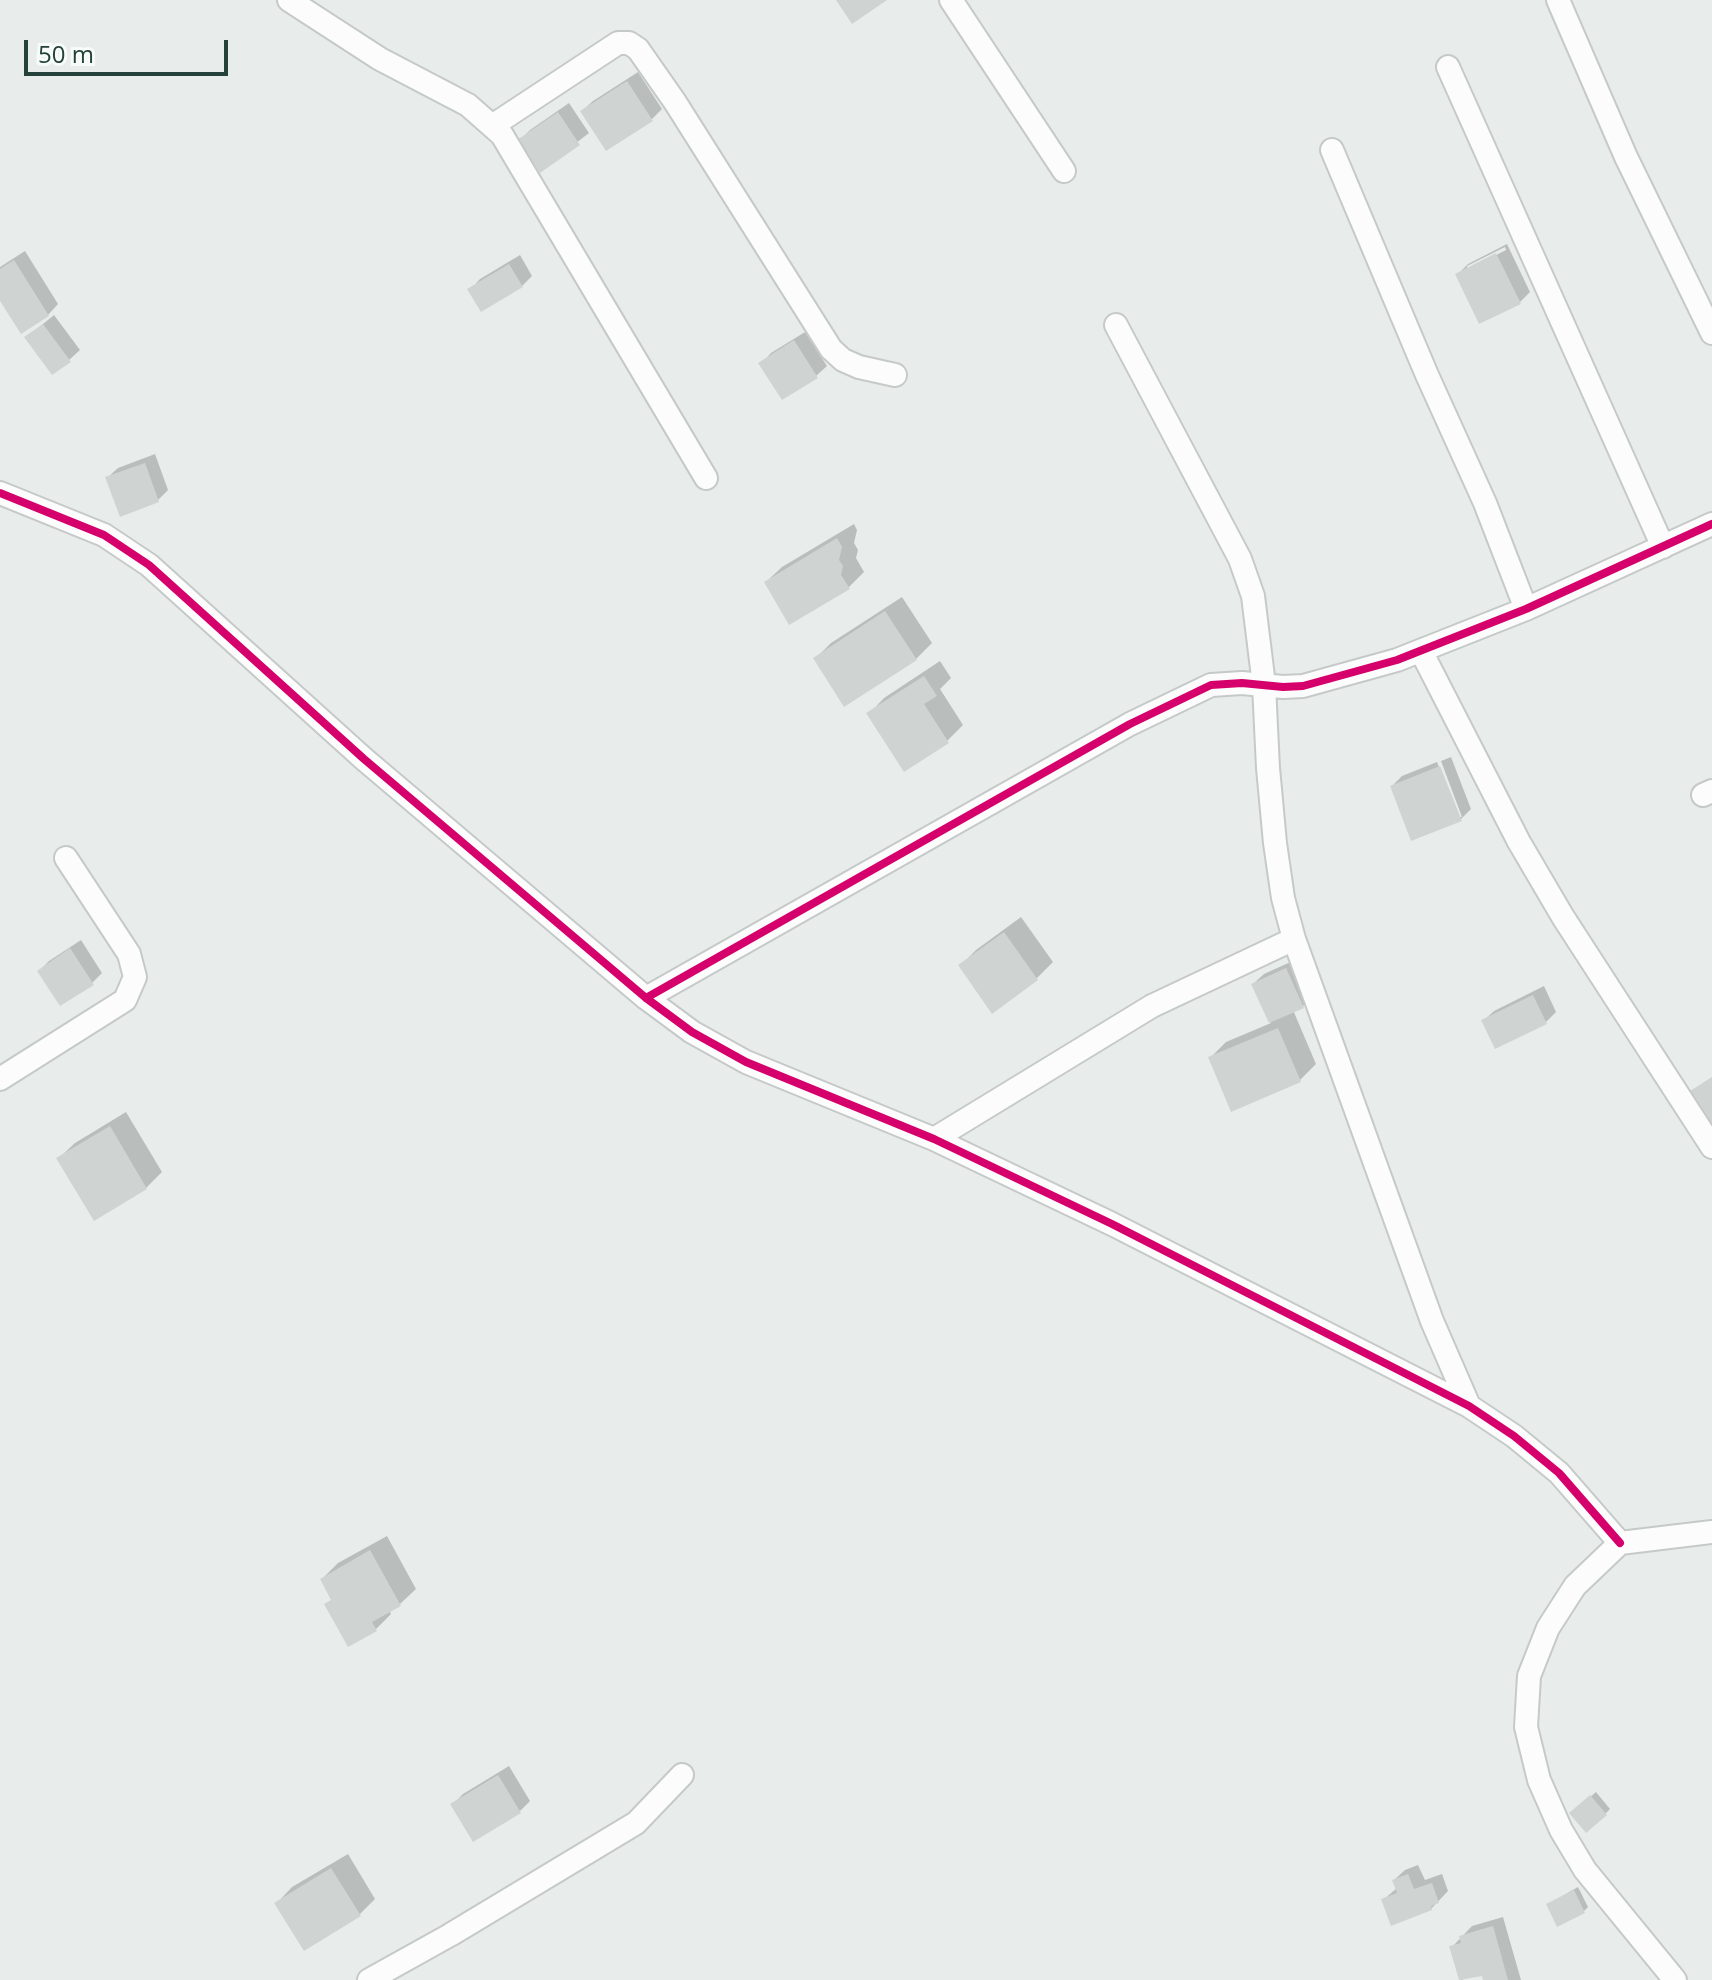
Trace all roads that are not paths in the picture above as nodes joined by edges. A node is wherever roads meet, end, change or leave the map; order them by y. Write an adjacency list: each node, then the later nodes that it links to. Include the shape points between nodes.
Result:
1 (289, 0): 5 (street, via 380,59 468,105)
2 (951, 0): 7 (street)
3 (1558, 0): 9 (street, via 1626,157)
4 (1448, 67): 14 (street)
5 (492, 126): 10 (street, via 618,43 629,43 675,102 831,349 859,367); 11 (street)
6 (1332, 150): 15 (street)
7 (1064, 171)
8 (1116, 325): 17 (street, via 1240,559 1253,596)
9 (1712, 333)
10 (895, 375)
11 (706, 478)
12 (0, 493): 20 (street, via 104,535 149,565 364,759)
13 (1712, 524): 14 (street)
14 (1663, 547): 15 (street)
15 (1526, 609): 16 (street)
16 (1421, 651): 17 (street, via 1303,686); 23 (street, via 1555,905)
17 (1264, 685): 19 (street, via 1275,843); 20 (street, via 1211,685 1130,724)
18 (66, 858): 21 (street, via 129,954 135,977 125,1000)
19 (1294, 939): 22 (street, via 1152,1006); 24 (street, via 1416,1281)
20 (646, 998): 22 (street, via 746,1062)
21 (0, 1079)
22 (934, 1139): 24 (street)
23 (1712, 1147)
24 (1469, 1406): 26 (street, via 1559,1473)
25 (1712, 1532): 26 (street)
26 (1620, 1543): 29 (street, via 1575,1586 1548,1628 1529,1676 1526,1727 1539,1780 1561,1830 1585,1870)
27 (682, 1775): 28 (street, via 636,1823)
28 (369, 1980)
29 (1675, 1980)

